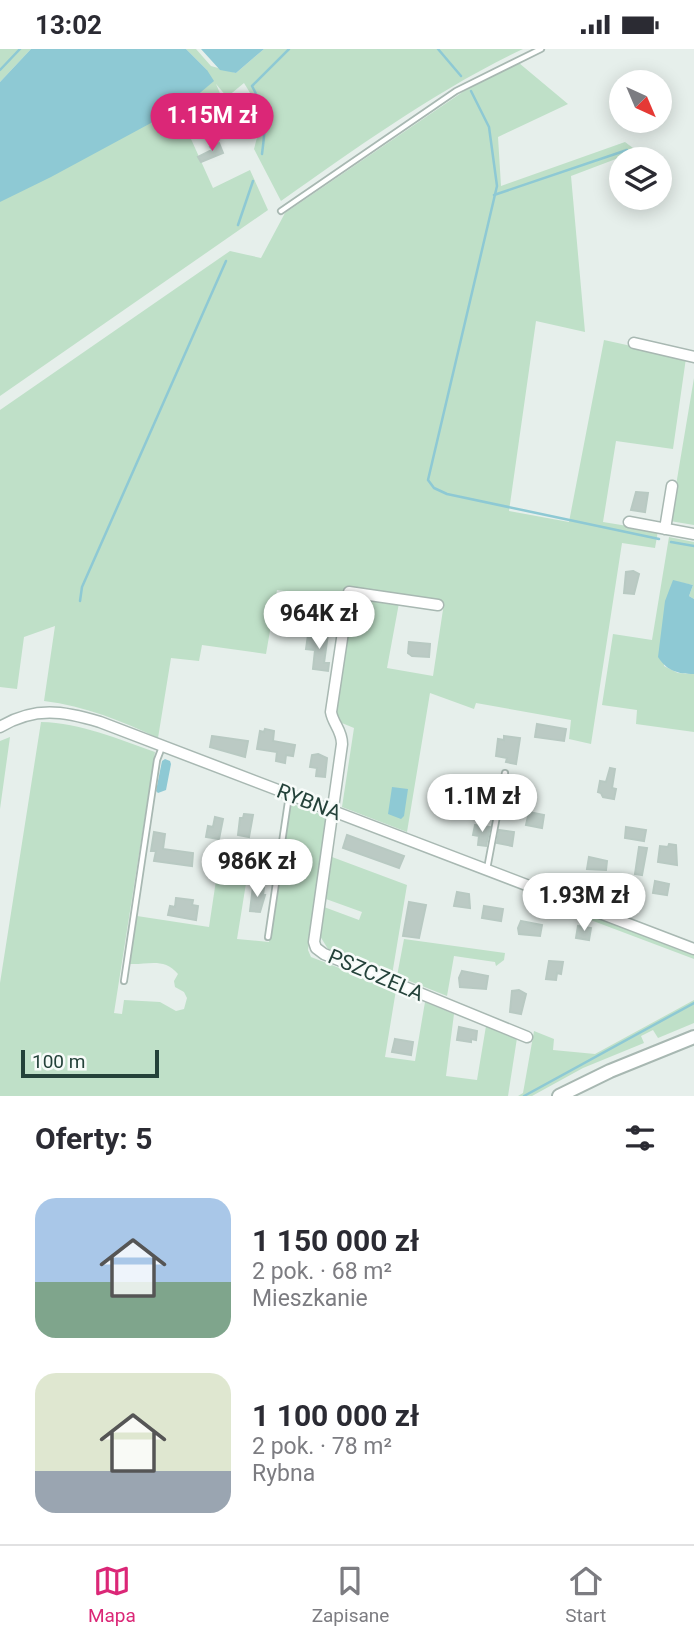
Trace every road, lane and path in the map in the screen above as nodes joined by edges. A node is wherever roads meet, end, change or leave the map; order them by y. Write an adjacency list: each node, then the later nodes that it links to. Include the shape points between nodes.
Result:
1 (541, 49): 2 (lane, via 456,91)
2 (281, 211)
3 (634, 343): 4 (street)
4 (694, 358)
5 (672, 486): 7 (street)
6 (629, 522): 7 (street)
7 (664, 529): 8 (street)
8 (694, 534)
9 (438, 605): 14 (street, via 349,592 331,712 342,744)
10 (0, 727): 11 (street, RYBNA, via 44,711 70,713)
11 (162, 746): 13 (street, RYBNA); 18 (lane)
12 (505, 773): 15 (lane)
13 (289, 794): 14 (street, RYBNA); 16 (lane)
14 (333, 811): 15 (street, RYBNA); 19 (street, PSZCZELA, via 313,935 316,948)
15 (486, 870): 17 (street, RYBNA)
16 (268, 937)
17 (694, 949)
18 (124, 981)
19 (527, 1037)
20 (694, 1037): 21 (street)
21 (559, 1096)

